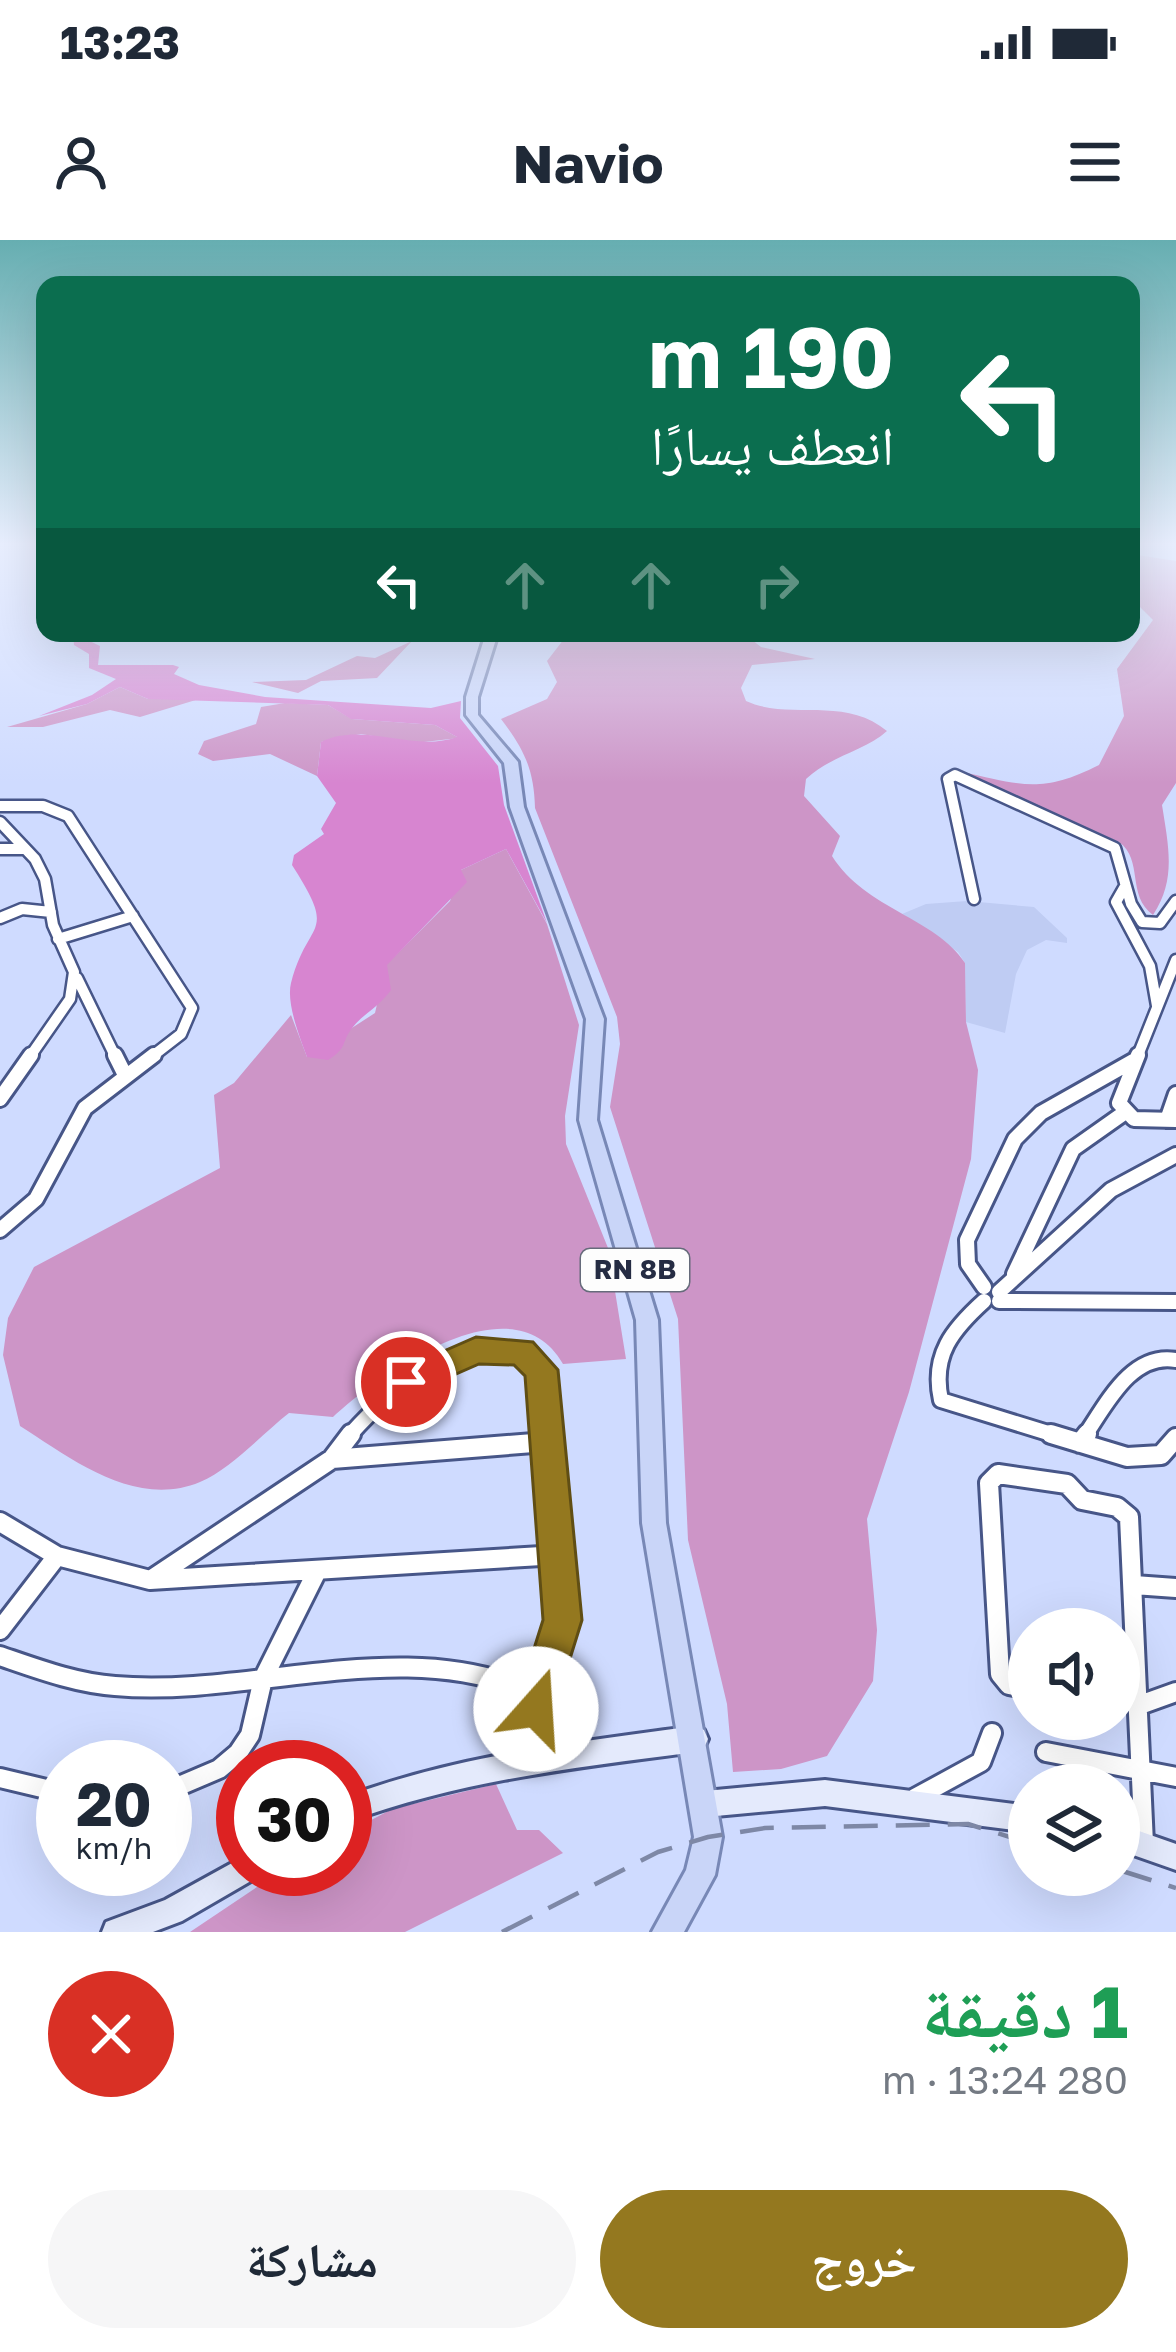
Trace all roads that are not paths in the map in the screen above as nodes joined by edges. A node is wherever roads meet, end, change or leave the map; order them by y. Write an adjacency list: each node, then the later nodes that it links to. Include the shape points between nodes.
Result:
1 (490, 642): 50 (main road, RN 8B, via 472,715 511,762 517,807 595,1019 588,1120 647,1321 654,1523)
2 (0, 806): 12 (street, via 43,806 68,816)
3 (0, 822): 5 (street)
4 (0, 849): 5 (street)
5 (25, 849): 11 (street, via 45,879)
6 (1124, 888): 7 (street, via 1115,848 955,775 948,778 950,808); 9 (street, via 1145,924 1160,923); 17 (street, via 1116,902 1150,966)
7 (974, 898)
8 (0, 901): 10 (street)
9 (1176, 902)
10 (22, 909): 11 (street); 13 (street)
11 (51, 912): 14 (street)
12 (133, 916): 14 (street); 19 (street, via 192,1008 181,1034)
13 (0, 918)
14 (58, 939): 16 (street)
15 (1176, 960): 17 (street)
16 (74, 973): 19 (street); 21 (street, via 70,999)
17 (1157, 1006): 18 (street)
18 (1132, 1061): 22 (street, via 1119,1103); 27 (street, via 1041,1113 1015,1139 967,1240 968,1264)
19 (124, 1073): 25 (street, via 85,1108 36,1199)
20 (1176, 1094): 23 (street)
21 (0, 1099)
22 (1124, 1113): 23 (street); 26 (street, via 1073,1149)
23 (1172, 1120)
24 (1176, 1155): 26 (street, via 1111,1190)
25 (0, 1230)
26 (1015, 1274): 27 (street)
27 (991, 1295): 28 (street); 32 (street, via 947,1334 941,1400)
28 (1176, 1302)
29 (1176, 1360): 32 (street, via 1142,1362)
30 (1176, 1438): 32 (street, via 1151,1458)
31 (546, 1442): 33 (street); 33 (street, via 543,1378 534,1359 476,1350 406,1382 367,1413); 35 (street)
32 (1080, 1443)
33 (332, 1459): 38 (street)
34 (0, 1522): 36 (street)
35 (559, 1555): 37 (street); 48 (street, via 563,1620)
36 (57, 1556): 38 (street); 42 (street)
37 (316, 1573): 38 (street); 44 (street)
38 (150, 1580)
39 (1134, 1585): 40 (street); 41 (street); 45 (street, via 1125,1511 1082,1500 1067,1484 992,1476 1000,1674)
40 (1176, 1588)
41 (1133, 1608)
42 (0, 1630)
43 (0, 1656): 44 (street, via 120,1687)
44 (263, 1678): 48 (street, via 419,1670 526,1686); 56 (street, via 238,1753)
45 (1008, 1683)
46 (1176, 1692): 47 (street)
47 (1140, 1706)
48 (536, 1709): 53 (street)
49 (992, 1733): 61 (street, via 981,1762)
50 (695, 1739): 53 (street); 62 (main road, RN 8B)
51 (1136, 1740): 54 (street)
52 (1046, 1752): 54 (street)
53 (536, 1756): 60 (street)
54 (1141, 1773): 55 (street); 57 (street)
55 (1176, 1777)
56 (192, 1780)
57 (1140, 1780)
58 (3, 1784): 59 (street)
59 (36, 1789)
60 (372, 1801)
61 (908, 1801): 62 (street, via 825,1793); 63 (street)
62 (705, 1804): 68 (main road, RN 8B, via 706,1856)
63 (1008, 1816)
64 (1140, 1844): 65 (street)
65 (1176, 1857)
66 (216, 1886): 67 (street)
67 (116, 1932)
68 (667, 1932)

